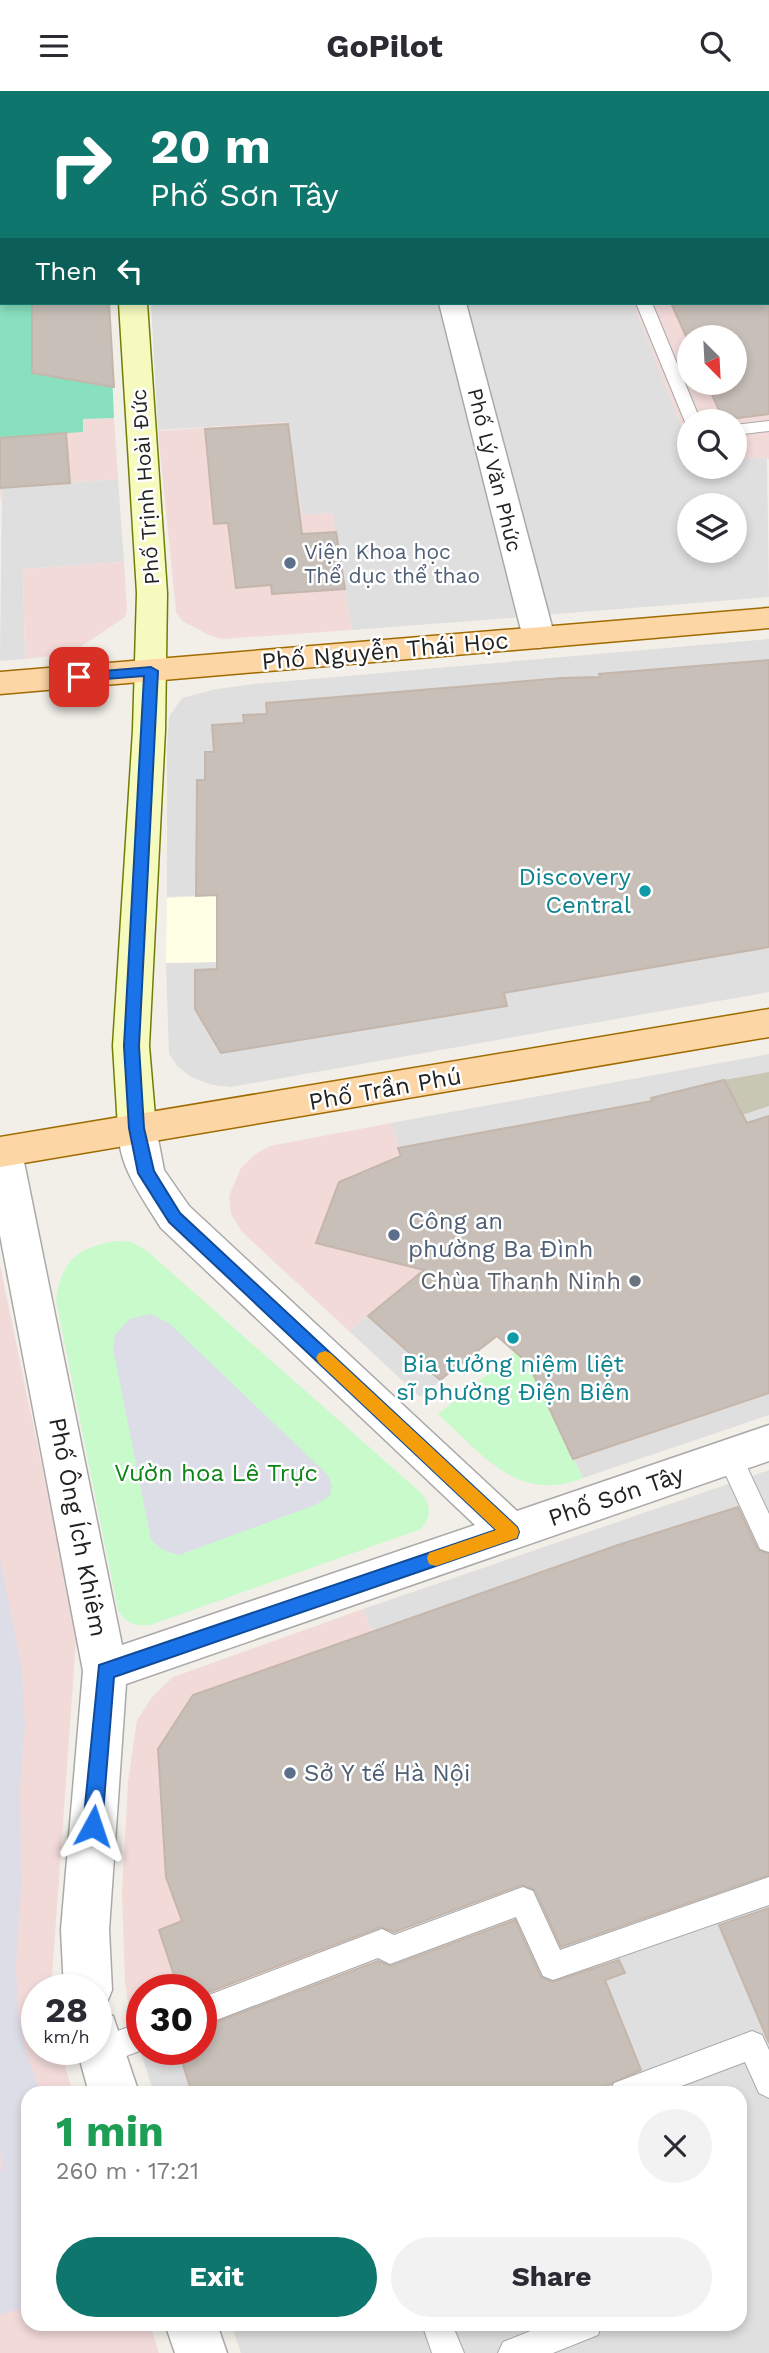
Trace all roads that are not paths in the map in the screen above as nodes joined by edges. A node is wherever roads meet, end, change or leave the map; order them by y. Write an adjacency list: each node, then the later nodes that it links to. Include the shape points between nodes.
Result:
1 (133, 305): 11 (street, Phố Trịnh Hoài Đức, via 152,593)
2 (453, 305): 10 (street, Phố Lý Văn Phức)
3 (645, 305): 4 (lane)
4 (689, 409)
5 (769, 426): 6 (lane)
6 (747, 429)
7 (769, 439): 8 (lane)
8 (747, 441)
9 (769, 618): 10 (main road, Phố Nguyễn Thái Học)
10 (539, 638): 11 (main road, Phố Nguyễn Thái Học)
11 (151, 671): 12 (main road, Phố Nguyễn Thái Học); 14 (street, Phố Trịnh Hoài Đức, via 131,1046)
12 (0, 683)
13 (769, 1023): 14 (main road, Phố Trần Phú)
14 (136, 1128): 15 (main road, Phố Trần Phú); 18 (street, via 146,1173 175,1217)
15 (2, 1152): 20 (street, Phố Ông Ích Khiêm)
16 (769, 1443): 17 (street, Phố Sơn Tây)
17 (729, 1456): 18 (street, Phố Sơn Tây); 19 (lane)
18 (511, 1532): 20 (street, Phố Sơn Tây)
19 (769, 1541)
20 (105, 1671): 22 (street, Phố Ông Ích Khiêm, via 85,1930)
21 (769, 1891): 23 (lane, via 553,1966 523,1901 390,1950 382,1943)
22 (87, 1974)
23 (217, 2007)
24 (769, 2083): 25 (lane, via 752,2045)
25 (650, 2086)
26 (193, 2331): 29 (street)
27 (440, 2331): 30 (lane)
28 (569, 2331): 31 (lane)
29 (201, 2353)
30 (448, 2353)
31 (514, 2353)

